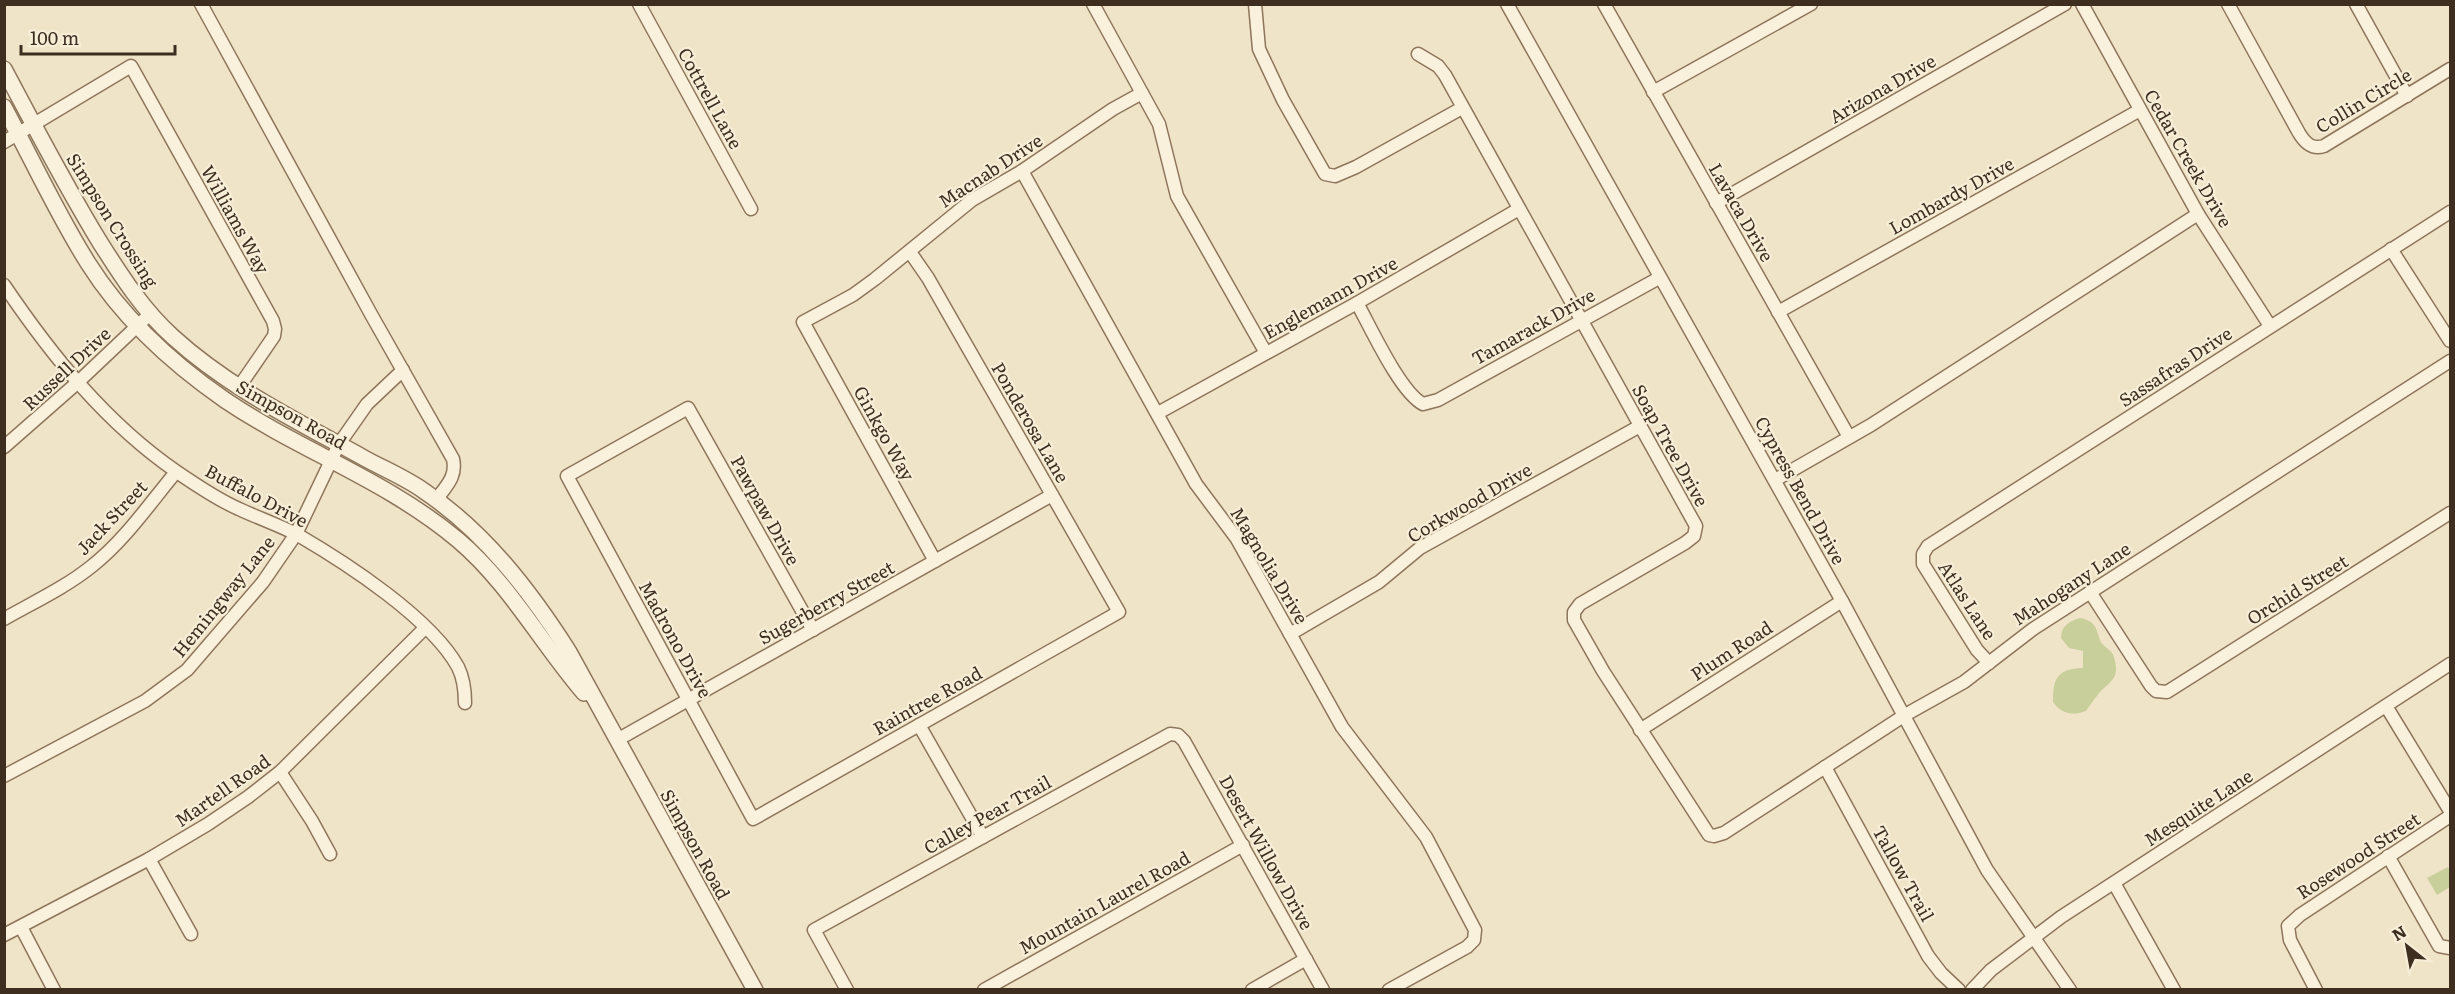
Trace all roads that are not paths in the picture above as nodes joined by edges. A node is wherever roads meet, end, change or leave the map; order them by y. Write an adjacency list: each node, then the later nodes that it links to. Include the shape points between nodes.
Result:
1 (201, 4): 44 (street)
2 (639, 4): 26 (street, Cottrell Lane)
3 (1093, 4): 16 (street)
4 (1254, 4): 19 (street, via 1259,49 1324,174 1335,176 1356,167)
5 (1507, 4): 32 (street, Cypress Bend Drive)
6 (1604, 4): 15 (street, Lavaca Drive)
7 (1811, 4): 15 (street)
8 (2066, 4): 25 (street, Arizona Drive)
9 (2082, 4): 20 (street, Cedar Creek Drive)
10 (2228, 4): 17 (street, Collin Circle, via 2309,146 2324,146)
11 (2356, 4): 17 (street)
12 (1418, 54): 19 (street, Soap Tree Drive, via 1438,66)
13 (4, 69): 21 (street, Simpson Crossing)
14 (2451, 69): 17 (street, Collin Circle)
15 (1653, 92): 25 (street, Lavaca Drive)
16 (1142, 93): 24 (street, Macnab Drive); 42 (street, via 1159,124 1178,196)
17 (2407, 96)
18 (4, 107): 22 (street, Simpson Road)
19 (1462, 108): 27 (street, Soap Tree Drive)
20 (2140, 110): 29 (street, Cedar Creek Drive); 35 (street, Lombardy Drive)
21 (33, 124): 22 (street); 36 (street, Simpson Crossing, via 82,214); 46 (street, Williams Way, via 130,66 273,321 274,336)
22 (18, 134): 23 (street); 39 (street, Simpson Road, via 88,263)
23 (4, 142)
24 (1022, 171): 31 (street, Macnab Drive, via 957,210); 48 (street, Magnolia Drive)
25 (1716, 203): 35 (street, Lavaca Drive)
26 (751, 209)
27 (1519, 210): 34 (street, Englemann Drive); 37 (street, Soap Tree Drive)
28 (2451, 212): 30 (street, Sassafras Drive)
29 (2198, 214): 40 (street, Cedar Creek Drive); 50 (street)
30 (2391, 249): 40 (street, Sassafras Drive); 41 (street)
31 (910, 252): 38 (street, Macnab Drive, via 853,295); 56 (street, Ponderosa Lane)
32 (1659, 278): 37 (street, Tamarack Drive); 55 (street, Cypress Bend Drive)
33 (4, 285): 45 (street, Buffalo Drive)
34 (1357, 303): 37 (street, Tamarack Drive, via 1403,384 1423,404 1438,400); 42 (street, Englemann Drive)
35 (1778, 312): 50 (street, Lavaca Drive)
36 (150, 314): 39 (street, Russell Drive); 46 (street, Simpson Crossing, via 174,338)
37 (1581, 319): 49 (street, Soap Tree Drive)
38 (803, 322): 61 (street, Ginkgo Way)
39 (138, 326): 45 (street, Russell Drive); 53 (street, Simpson Road, via 225,400)
40 (2270, 326): 60 (street, Sassafras Drive, via 1928,546)
41 (2451, 341)
42 (1266, 353): 48 (street, Englemann Drive)
43 (2451, 361): 62 (street, Mahogany Lane)
44 (403, 370): 51 (street, Hemingway Lane, via 367,404); 57 (street, via 453,459 453,477)
45 (77, 383): 52 (street, Russell Drive); 54 (street, Buffalo Drive)
46 (238, 387): 51 (street, Simpson Crossing)
47 (688, 408): 67 (street, Pawpaw Drive); 71 (street, Madrono Drive, via 567,476)
48 (1158, 413): 68 (street, Magnolia Drive, via 1196,484 1237,539)
49 (1640, 426): 68 (street, Corkwood Drive, via 1420,548 1379,582); 77 (street, Soap Tree Drive, via 1696,532 1685,543 1587,598 1574,612 1574,620)
50 (1849, 437): 55 (street)
51 (339, 444): 53 (street, Hemingway Lane); 57 (street, Simpson Road)
52 (4, 447)
53 (332, 459): 59 (street, Hemingway Lane); 75 (street, Simpson Road, via 416,507 481,561)
54 (176, 472): 59 (street, Buffalo Drive, via 236,508); 65 (street, Jack Street, via 93,565)
55 (1775, 480): 63 (street, Cypress Bend Drive)
56 (1052, 495): 61 (street, Sugerberry Street); 64 (street, Ponderosa Lane)
57 (436, 500): 75 (street, Simpson Road, via 514,573 569,652)
58 (2451, 513): 62 (street, Orchid Street, via 2162,693 2151,686)
59 (296, 534): 66 (street, Buffalo Drive, via 390,597); 82 (street, Hemingway Lane, via 263,582 187,670 146,701)
60 (1923, 554): 69 (street, Atlas Lane, via 1923,564)
61 (935, 561): 67 (street, Sugerberry Street)
62 (2090, 592): 69 (street, Mahogany Lane)
63 (1842, 601): 74 (street, Cypress Bend Drive); 77 (street, Plum Road)
64 (1119, 612): 76 (street, Raintree Road)
65 (4, 619)
66 (425, 628): 72 (street, Buffalo Drive, via 458,667); 81 (street, Martell Road)
67 (813, 630): 71 (street, Sugerberry Street)
68 (1290, 634): 104 (street, Magnolia Drive, via 1355,747 1426,837 1475,930 1474,940 1467,947)
69 (1989, 663): 74 (street, Mahogany Lane)
70 (2451, 664): 73 (street, Mesquite Lane)
71 (689, 700): 79 (street, Sugerberry Street); 84 (street, Madrono Drive)
72 (465, 703)
73 (2386, 706): 83 (street); 91 (street, Mesquite Lane)
74 (1905, 715): 80 (street, Mahogany Lane); 95 (street, Cypress Bend Drive, via 1987,870)
75 (604, 716): 79 (street, Simpson Road)
76 (919, 725): 84 (street, Raintree Road); 86 (street)
77 (1640, 730): 85 (street, Soap Tree Drive, via 1705,831)
78 (1178, 735): 86 (street, Calley Pear Trail, via 1170,734); 87 (street, Desert Willow Drive)
79 (617, 740): 99 (street, Simpson Road)
80 (1826, 767): 85 (street, Mahogany Lane); 105 (street, Tallow Trail, via 1928,956)
81 (280, 772): 88 (street); 90 (street, Martell Road, via 208,824)
82 (4, 776)
83 (2451, 814): 89 (street, Rosewood Street)
84 (753, 819)
85 (1714, 836)
86 (983, 837): 100 (street, Calley Pear Trail, via 814,930)
87 (1243, 845): 97 (street, Desert Willow Drive); 101 (street, Mountain Laurel Road)
88 (330, 854)
89 (2388, 856): 96 (street, via 2439,946); 109 (street, Rosewood Street, via 2288,926 2290,940)
90 (149, 859): 92 (street, Martell Road); 93 (street)
91 (2114, 883): 95 (street, Mesquite Lane); 108 (street)
92 (21, 927): 94 (street, Martell Road); 98 (street)
93 (191, 934)
94 (4, 935)
95 (2035, 939): 106 (street, Mesquite Lane, via 1991,970); 107 (street, Cypress Bend Drive)
96 (2447, 949)
97 (1306, 959): 102 (street); 103 (street, Desert Willow Drive)
98 (54, 990)
99 (755, 990)
100 (847, 990)
101 (984, 990)
102 (1251, 990)
103 (1323, 990)
104 (1389, 990)
105 (1959, 990)
106 (1972, 990)
107 (2070, 990)
108 (2174, 990)
109 (2316, 990)

